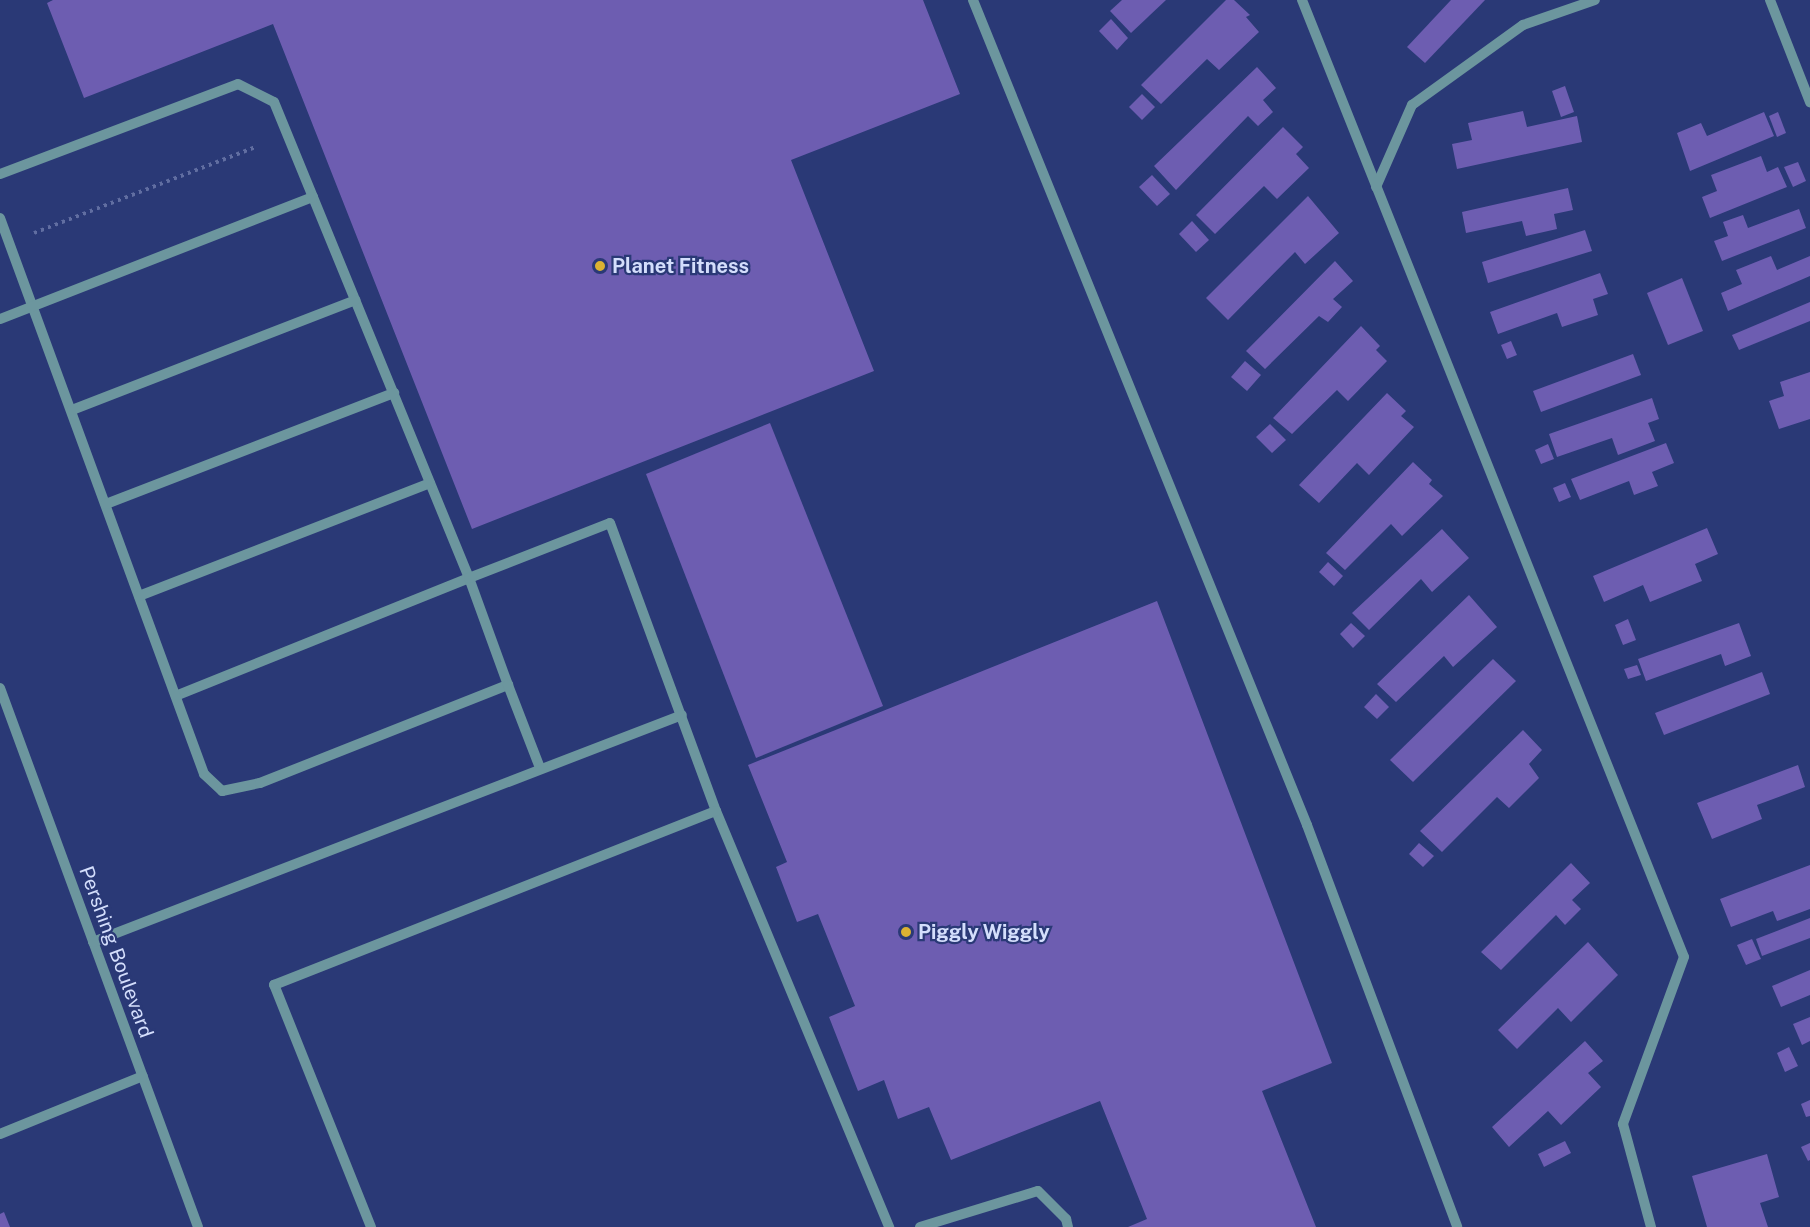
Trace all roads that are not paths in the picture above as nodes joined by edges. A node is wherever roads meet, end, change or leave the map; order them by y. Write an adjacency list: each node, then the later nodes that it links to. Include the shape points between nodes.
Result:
1 (973, 0): 33 (street, via 1307,825)
2 (1302, 0): 7 (street)
3 (1595, 0): 7 (street, via 1523,26 1412,105)
4 (1770, 0): 5 (street)
5 (1810, 102)
6 (0, 174): 8 (street, via 238,84 274,102)
7 (1377, 187): 34 (street, via 1684,957 1623,1124)
8 (313, 196): 10 (street); 11 (street)
9 (0, 218): 11 (street)
10 (355, 300): 13 (street); 14 (street)
11 (34, 305): 12 (street); 14 (street)
12 (0, 318)
13 (394, 393): 15 (street); 16 (street)
14 (72, 410): 16 (street)
15 (430, 483): 17 (street); 18 (street)
16 (106, 504): 18 (street)
17 (469, 578): 19 (street); 21 (street); 22 (street, via 610,523)
18 (139, 596): 21 (street)
19 (508, 685): 21 (street, via 260,783 222,791 204,774); 23 (street)
20 (0, 688): 25 (street, Pershing Boulevard)
21 (176, 696)
22 (681, 715): 23 (street); 24 (street)
23 (540, 768): 25 (street)
24 (716, 811): 29 (street, via 274,985); 30 (street)
25 (93, 942): 26 (street, Pershing Boulevard)
26 (142, 1076): 27 (street); 28 (street, Pershing Boulevard)
27 (0, 1134)
28 (198, 1227)
29 (371, 1227)
30 (889, 1227)
31 (920, 1227): 32 (street, via 1038,1191 1066,1219)
32 (1068, 1227)
33 (1457, 1227)
34 (1651, 1227)

